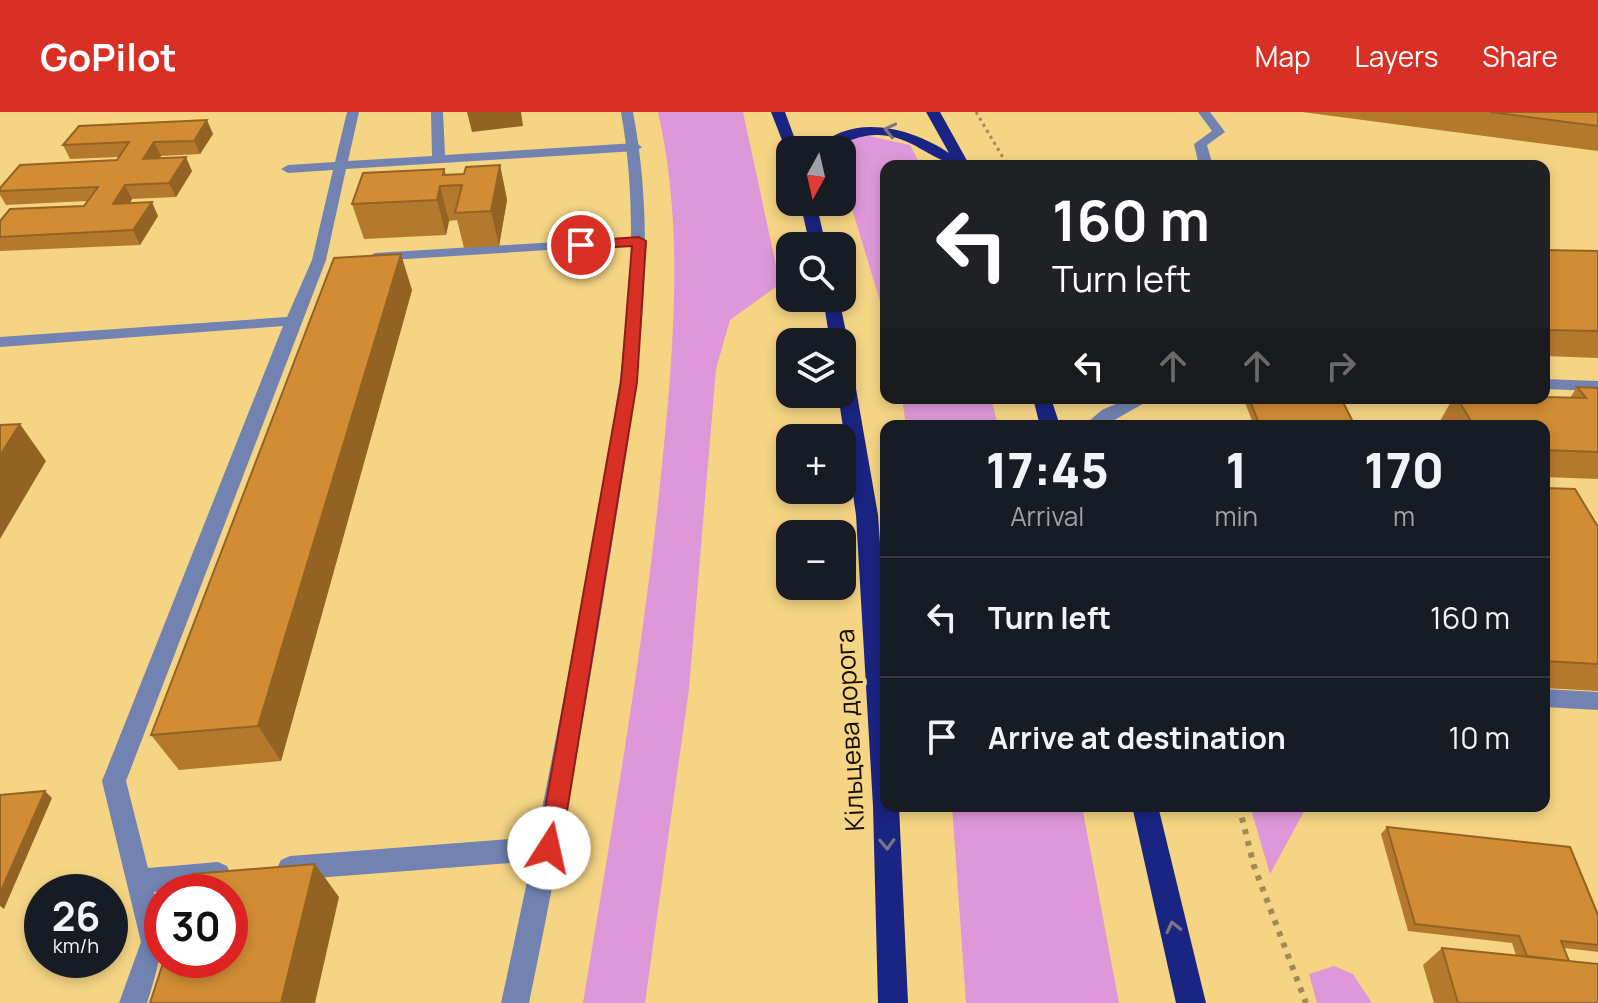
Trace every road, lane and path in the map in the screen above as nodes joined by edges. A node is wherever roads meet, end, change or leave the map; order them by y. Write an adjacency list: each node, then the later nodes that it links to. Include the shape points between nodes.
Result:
1 (353, 112): 16 (street)
2 (437, 112): 11 (street)
3 (627, 112): 10 (street)
4 (778, 112): 8 (highway)
5 (933, 112): 13 (highway)
6 (976, 112): 14 (path)
7 (1204, 112): 15 (street, via 1219,132 1200,144)
8 (787, 136)
9 (838, 136): 12 (highway, one-way to 9, via 923,141 882,128 845,130)
10 (636, 147): 11 (street); 18 (street)
11 (439, 159): 16 (street)
12 (949, 160)
13 (960, 160)
14 (1004, 160)
15 (1204, 160)
16 (342, 165): 17 (street); 20 (street, via 327,259)
17 (288, 169)
18 (639, 241): 19 (street); 34 (street, via 629,382)
19 (365, 257)
20 (293, 321): 21 (street); 35 (street, via 114,781)
21 (6, 341): 22 (street)
22 (0, 357)
23 (1550, 384): 24 (street)
24 (1598, 386)
25 (1130, 404): 27 (street)
26 (850, 408): 30 (highway, Кільцева дорога, one-way to 30, via 867,515)
27 (1100, 420)
28 (1550, 698): 29 (street)
29 (1598, 701)
30 (880, 714)
31 (886, 812): 38 (highway, Кільцева дорога, one-way to 38)
32 (1146, 812): 39 (highway, one-way to 32)
33 (1240, 812): 40 (path, via 1254,866)
34 (549, 848): 35 (street); 37 (street)
35 (141, 881): 36 (street, via 154,942)
36 (133, 1003)
37 (515, 1003)
38 (893, 1003)
39 (1191, 1003)
40 (1306, 1003)

